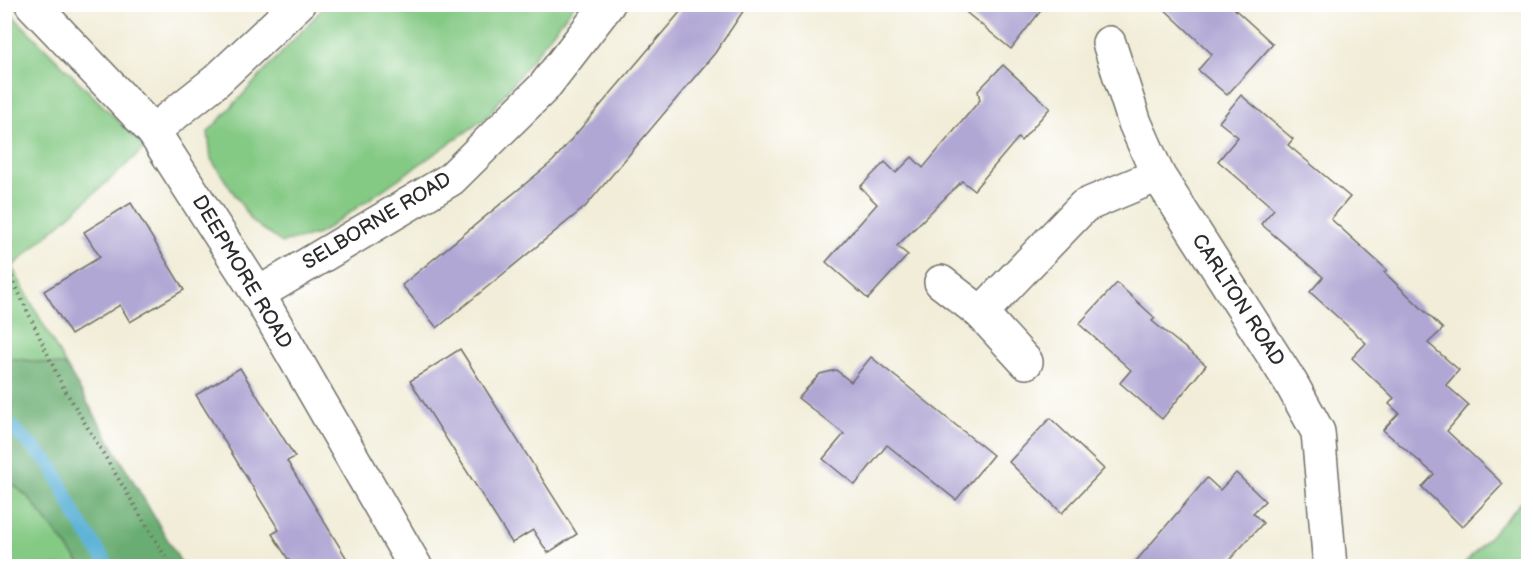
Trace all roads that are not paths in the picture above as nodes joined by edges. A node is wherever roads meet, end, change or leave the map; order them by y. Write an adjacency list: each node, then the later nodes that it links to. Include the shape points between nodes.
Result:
1 (32, 4): 5 (street, DEEPMORE ROAD)
2 (297, 4): 5 (street, via 216,81)
3 (608, 4): 8 (street, SELBORNE ROAD, via 544,87 451,178)
4 (1109, 43): 6 (street, CARLTON ROAD, via 1135,123)
5 (153, 131): 8 (street, DEEPMORE ROAD)
6 (1158, 176): 9 (street, via 1084,206); 12 (street, CARLTON ROAD, via 1291,383 1318,432)
7 (941, 282): 9 (street)
8 (258, 294): 11 (street, DEEPMORE ROAD)
9 (981, 313): 10 (street)
10 (1026, 362)
11 (415, 567)
12 (1330, 567)

